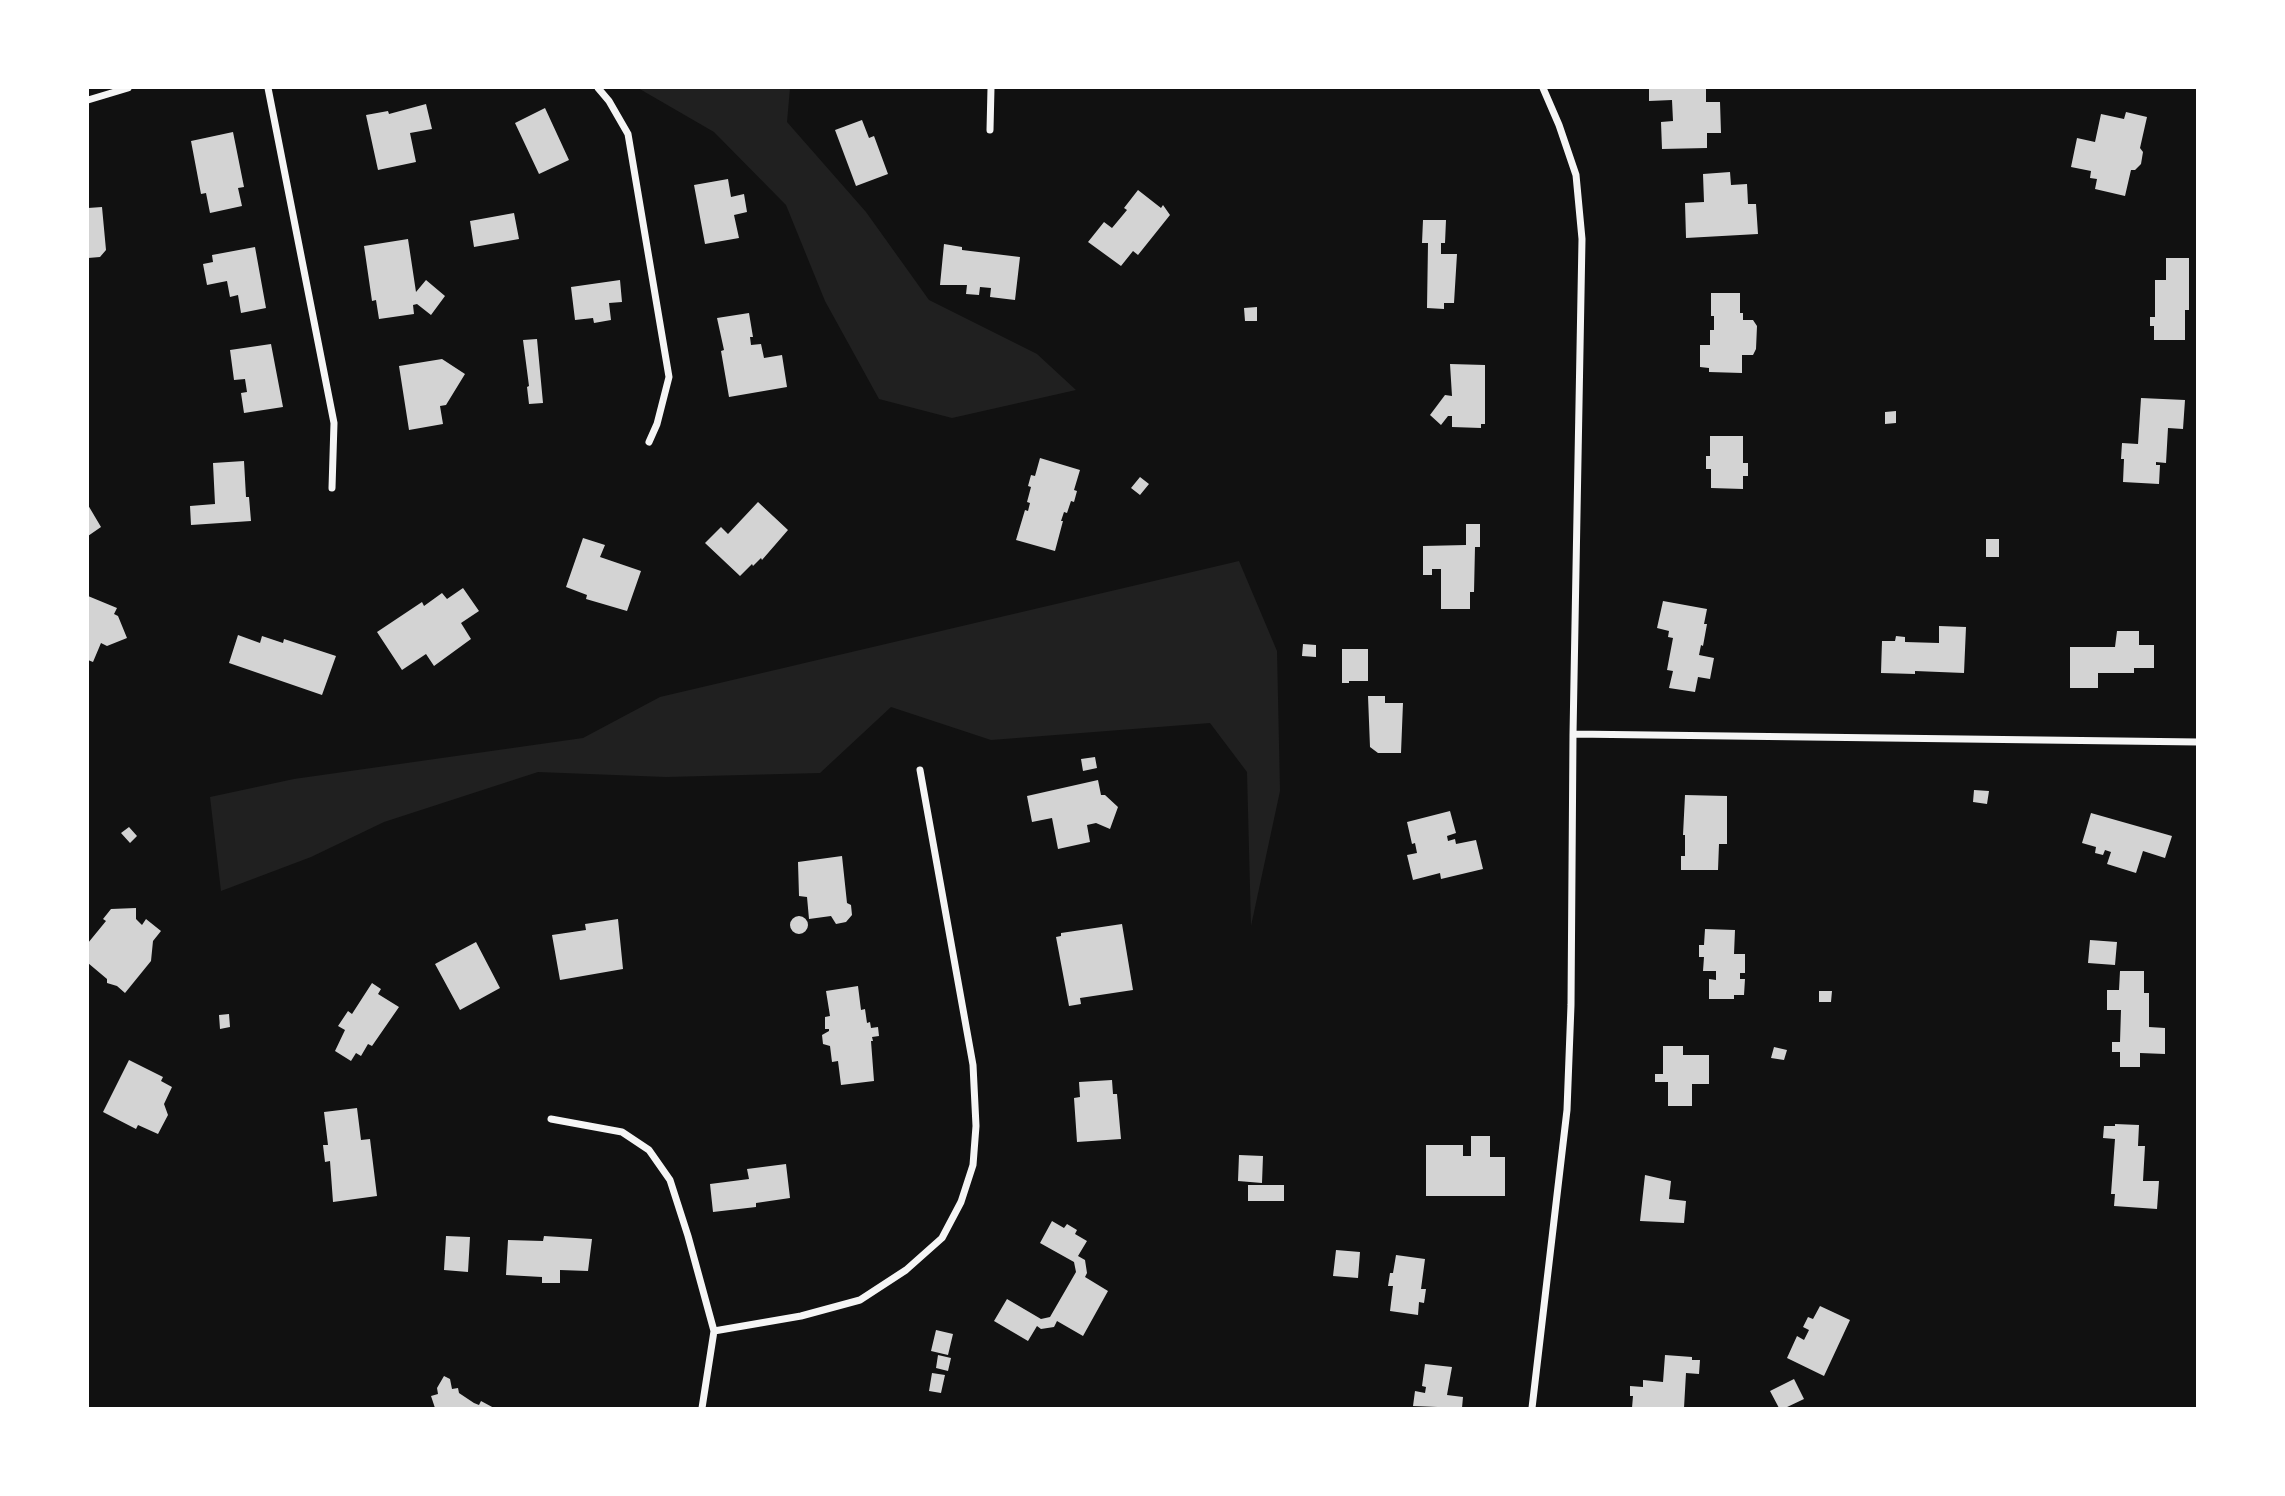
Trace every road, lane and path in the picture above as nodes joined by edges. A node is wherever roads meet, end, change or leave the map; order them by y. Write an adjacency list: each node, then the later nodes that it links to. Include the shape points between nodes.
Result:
1 (128, 88): 6 (street)
2 (268, 88): 9 (street, via 334,423)
3 (598, 88): 8 (street, via 628,134 669,377)
4 (991, 88): 7 (street)
5 (1543, 88): 10 (street, via 1576,175 1582,239)
6 (88, 100)
7 (990, 130)
8 (649, 442)
9 (332, 488)
10 (1573, 734): 11 (street); 16 (street, via 1567,1110)
11 (2197, 743)
12 (920, 770): 14 (street, via 972,1065 974,1152 961,1202 942,1238 906,1270 860,1300)
13 (551, 1119): 14 (street, via 622,1132 649,1150 670,1180)
14 (714, 1331): 15 (street)
15 (702, 1409)
16 (1532, 1409)

